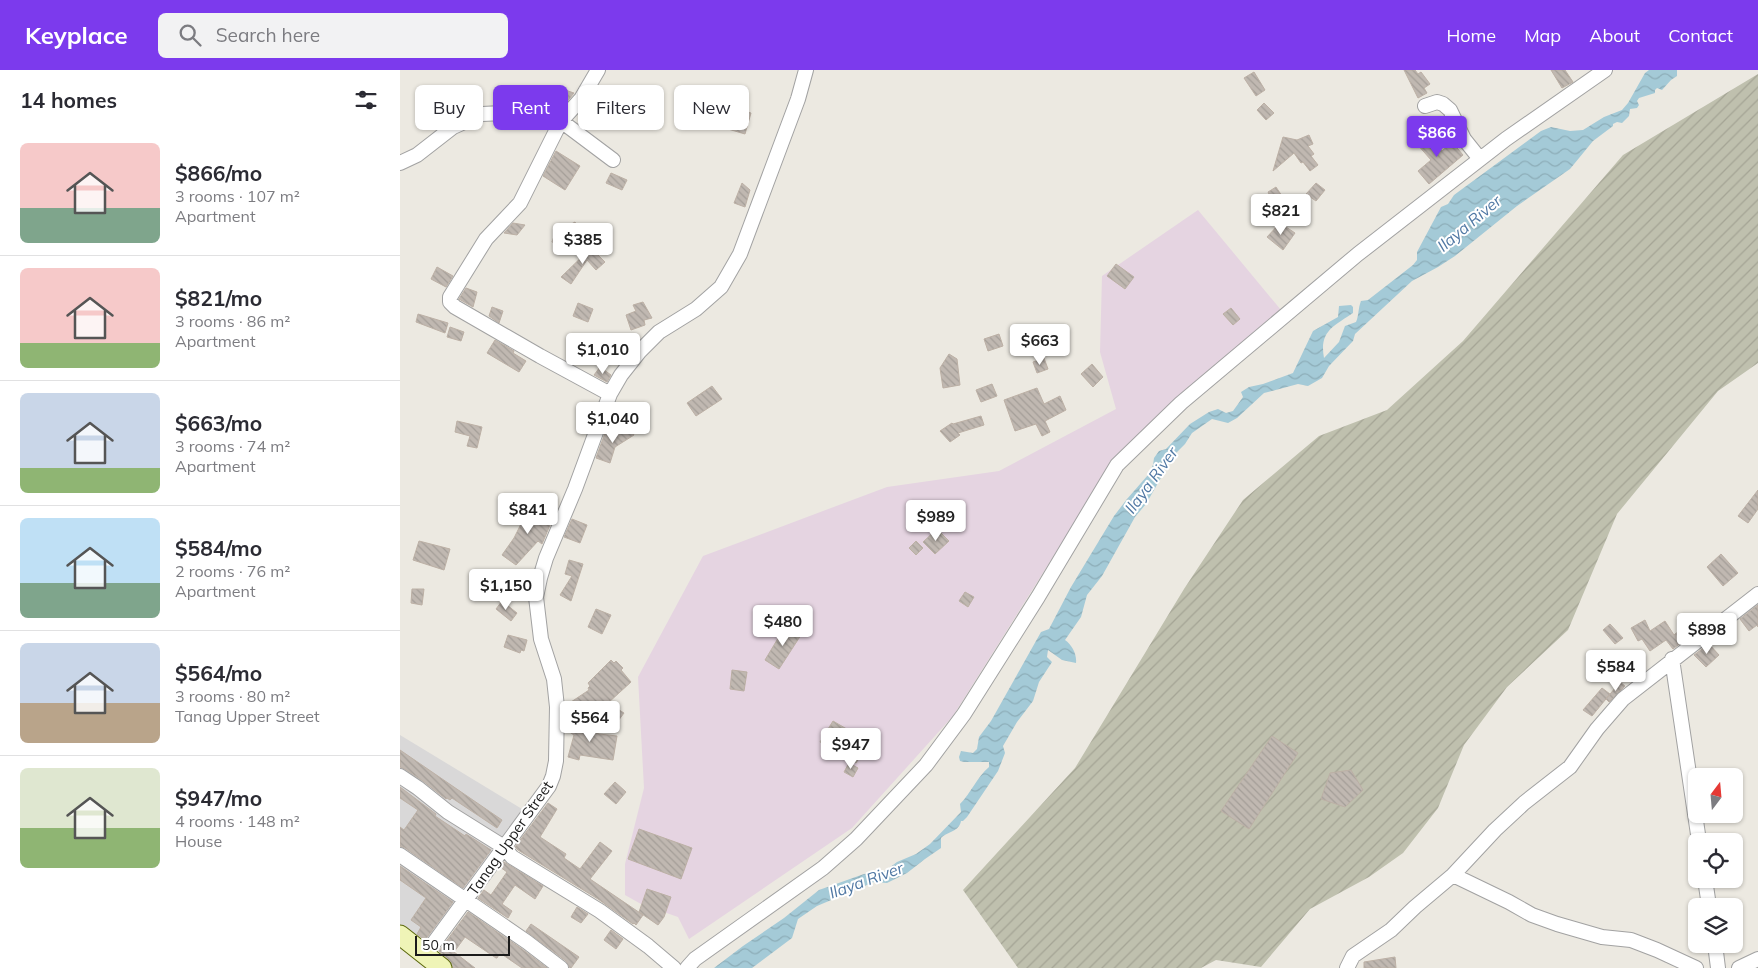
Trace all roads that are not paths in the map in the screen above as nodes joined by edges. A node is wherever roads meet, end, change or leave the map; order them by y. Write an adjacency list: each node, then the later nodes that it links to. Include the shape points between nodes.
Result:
1 (598, 70): 6 (street)
2 (806, 70): 12 (street, Tanag Upper Street, via 752,225 721,287 696,309 659,332 625,369)
3 (1605, 70): 9 (street)
4 (1425, 106): 9 (street, via 1437,102 1450,110 1464,139)
5 (493, 113): 11 (street, via 482,114 452,127 417,155)
6 (568, 113)
7 (568, 126): 10 (street)
8 (556, 130): 12 (street, via 520,203 486,239 450,302)
9 (1480, 159): 28 (street, via 1358,254 1181,402 1117,465 964,714 926,765 840,854)
10 (614, 160)
11 (400, 163)
12 (610, 394): 17 (street, Tanag Upper Street, via 546,558 536,597 541,640 554,679 557,707 553,776)
13 (1758, 594): 14 (street)
14 (1672, 660): 16 (street); 19 (street, via 1623,699 1570,767 1524,803)
15 (400, 776): 17 (street)
16 (1699, 833)
17 (504, 848): 20 (street, Tanag Upper Street); 27 (street, via 512,857 600,911)
18 (400, 855): 20 (street)
19 (1453, 875): 29 (street, via 1391,930 1353,956); 30 (street, via 1532,915 1602,937 1631,940)
20 (466, 901): 23 (street, Tanag Upper Street); 26 (street)
21 (400, 935): 23 (main road)
22 (1716, 953): 31 (street)
23 (425, 955): 25 (main road)
24 (1758, 959): 32 (street)
25 (442, 968)
26 (561, 968)
27 (674, 968)
28 (686, 968)
29 (1347, 968)
30 (1696, 968)
31 (1718, 968)
32 (1739, 968)

